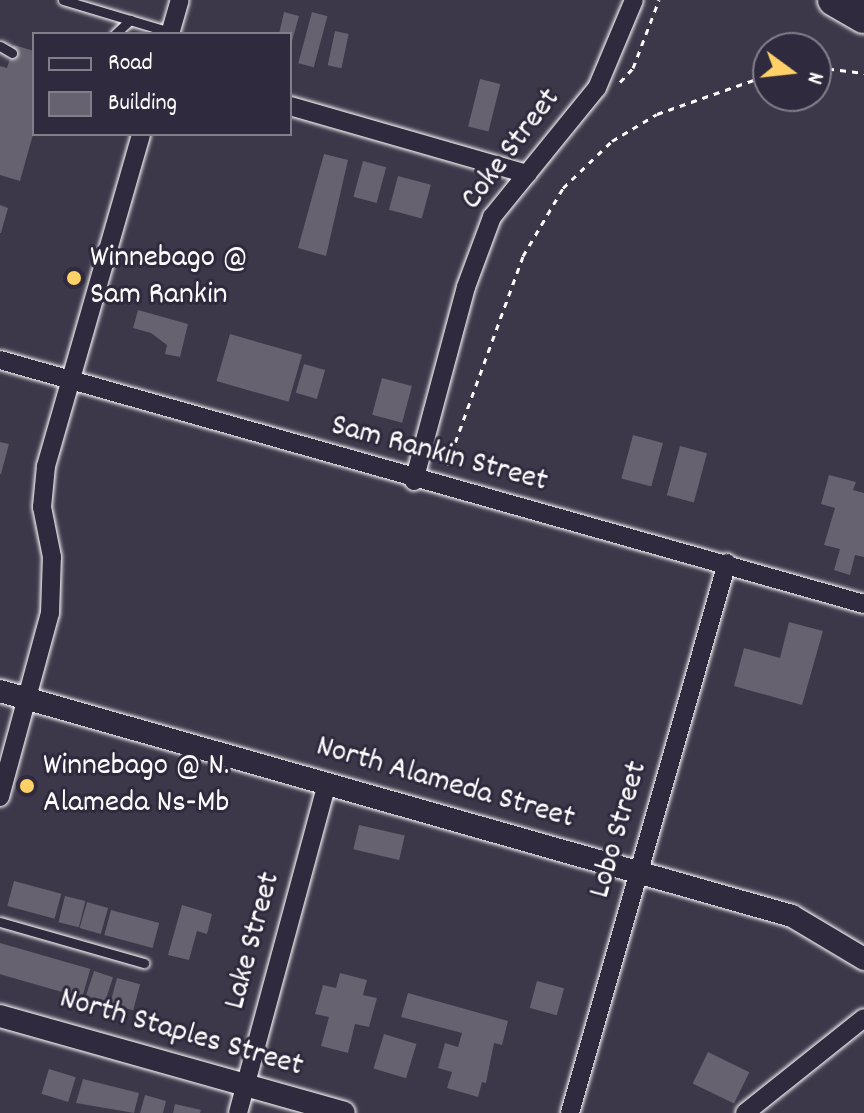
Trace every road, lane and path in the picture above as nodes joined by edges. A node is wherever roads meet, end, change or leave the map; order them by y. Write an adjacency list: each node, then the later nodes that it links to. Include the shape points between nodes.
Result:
1 (63, 0): 7 (lane)
2 (180, 0): 10 (street)
3 (634, 0): 19 (street, Coke Street, via 597,88)
4 (659, 0): 16 (path, via 633,68)
5 (834, 0): 6 (highway)
6 (864, 17)
7 (130, 20): 8 (lane); 9 (lane)
8 (117, 32)
9 (167, 32)
10 (170, 32)
11 (0, 46): 12 (lane)
12 (12, 53)
13 (832, 69): 14 (path)
14 (864, 73)
15 (752, 79): 23 (path, via 657,114 612,141 563,188 523,256)
16 (616, 88)
17 (292, 107): 19 (street)
18 (140, 136): 21 (street)
19 (527, 174): 22 (street, Coke Street, via 486,231)
20 (0, 360): 21 (street, Sam Rankin Street)
21 (68, 380): 22 (street, Sam Rankin Street); 27 (street, via 43,493 52,557 50,613)
22 (414, 481): 23 (street, Sam Rankin Street)
23 (439, 488): 24 (street, Sam Rankin Street)
24 (727, 563): 25 (street, Sam Rankin Street); 30 (street, Lobo Street)
25 (864, 604)
26 (0, 691): 27 (street, North Alameda Street)
27 (27, 699): 28 (street, North Alameda Street); 29 (street)
28 (327, 784): 30 (street, North Alameda Street); 36 (street, Lake Street)
29 (0, 797)
30 (639, 873): 32 (street, North Alameda Street, via 792,916); 39 (street, Lobo Street)
31 (0, 922): 33 (lane)
32 (864, 959)
33 (144, 963)
34 (0, 1016): 36 (street, North Staples Street)
35 (864, 1018): 40 (street)
36 (246, 1085): 37 (street, Lake Street); 38 (street, North Staples Street)
37 (238, 1113)
38 (344, 1113)
39 (570, 1113)
40 (745, 1113)

